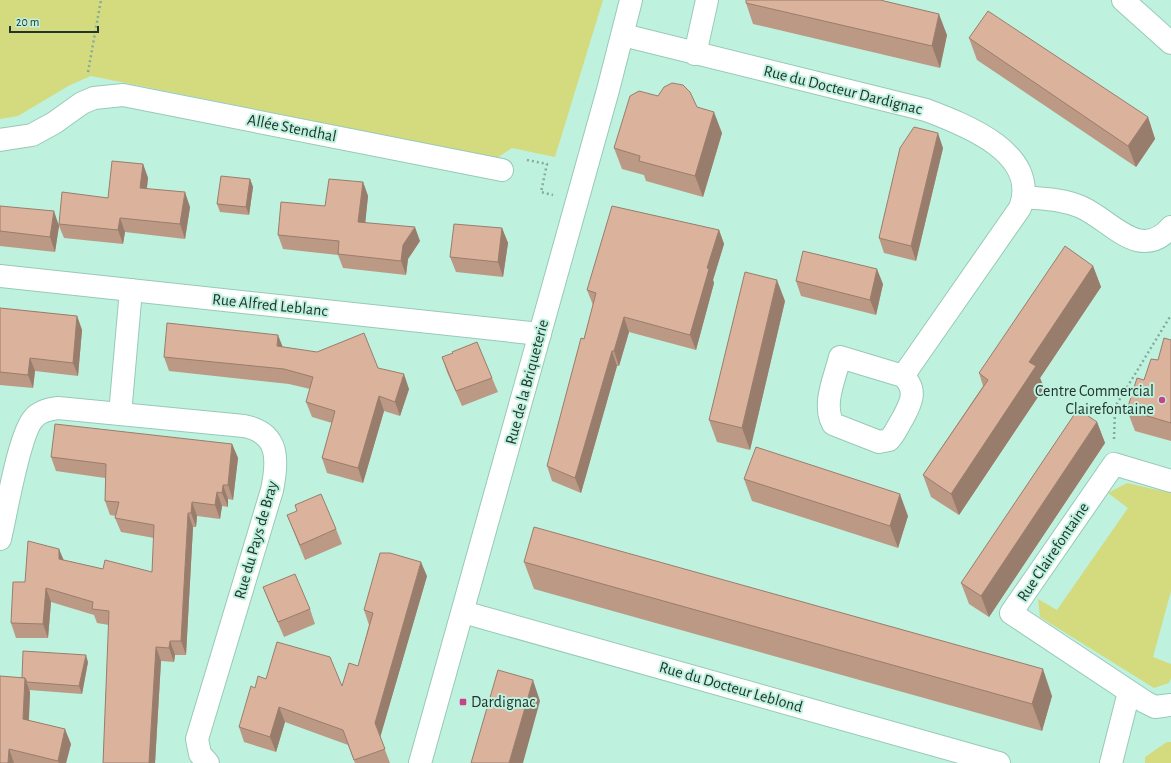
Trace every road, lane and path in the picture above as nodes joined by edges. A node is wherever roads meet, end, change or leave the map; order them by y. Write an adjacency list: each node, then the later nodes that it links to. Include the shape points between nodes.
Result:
1 (101, 0): 8 (path)
2 (631, 0): 5 (street, Rue de la Briqueterie)
3 (707, 0): 7 (street)
4 (1123, 0): 6 (street)
5 (623, 35): 7 (street, Rue du Docteur Dardignac); 18 (street, Rue de la Briqueterie)
6 (1171, 42)
7 (695, 54): 13 (street, Rue du Docteur Dardignac, via 943,116 983,137 1012,158 1022,177)
8 (82, 103): 9 (street, Allée Stendhal, via 32,135); 11 (street, Allée Stendhal, via 108,96 140,98)
9 (0, 140)
10 (526, 160): 12 (path, via 547,164 541,192)
11 (502, 170)
12 (559, 196)
13 (1024, 197): 14 (street, via 1073,204 1130,238 1142,242 1160,238); 19 (street, via 1020,208)
14 (1171, 227)
15 (0, 276): 16 (street, Rue Alfred Leblanc)
16 (131, 290): 18 (street, Rue Alfred Leblanc); 20 (street)
17 (1171, 315): 21 (path, via 1115,407)
18 (540, 334): 24 (street, Rue de la Briqueterie)
19 (903, 376)
20 (120, 414): 23 (street, Rue du Pays de Bray, via 58,408 40,413 33,419 23,438); 27 (street, Rue du Pays de Bray, via 255,428 267,436 275,451 272,490 197,739 200,754)
21 (1114, 464): 22 (street); 25 (street, Rue Clairefontaine, via 1011,614)
22 (1171, 481)
23 (0, 539)
24 (463, 612): 28 (street, Rue de la Briqueterie); 29 (street, Rue du Docteur Leblond)
25 (1129, 692): 26 (street, Rue Clairefontaine, via 1155,707); 30 (street)
26 (1171, 705)
27 (208, 763)
28 (420, 763)
29 (999, 763)
30 (1111, 763)

